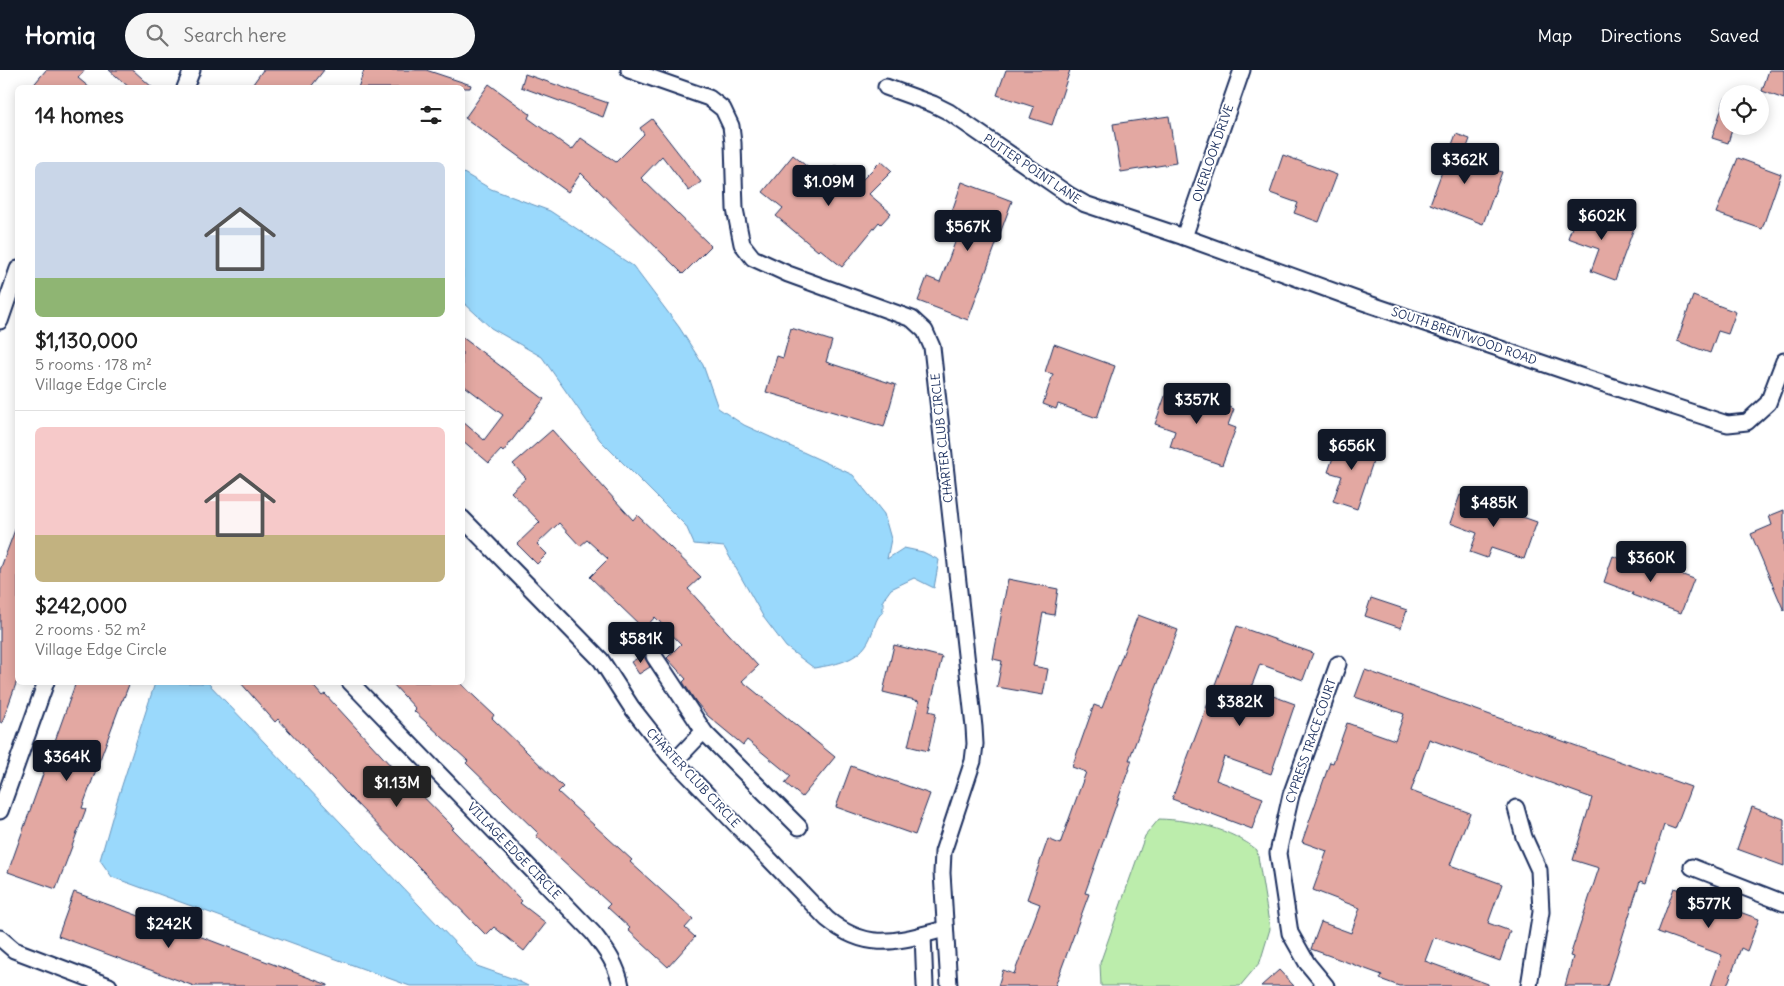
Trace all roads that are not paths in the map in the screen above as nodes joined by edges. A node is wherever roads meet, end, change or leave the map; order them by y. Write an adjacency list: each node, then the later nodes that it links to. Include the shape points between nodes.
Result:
1 (192, 70): 4 (street)
2 (629, 70): 22 (street, CHARTER CLUB CIRCLE, via 709,98 722,109 731,126 735,209 742,244 753,258 912,319 925,332 932,347 975,744 973,761 943,852)
3 (1242, 70): 6 (street, OVERLOOK DRIVE)
4 (186, 85)
5 (886, 87): 6 (street, PUTTER POINT LANE, via 949,112 1085,204)
6 (1184, 237): 9 (street, SOUTH BRENTWOOD ROAD, via 1583,378 1728,424 1747,422 1768,403)
7 (15, 278): 8 (street)
8 (0, 321)
9 (1784, 360)
10 (465, 521): 16 (street, CHARTER CLUB CIRCLE, via 600,660 632,708)
11 (654, 656): 15 (street)
12 (1338, 664): 29 (street, CYPRESS TRACE COURT, via 1291,795 1278,852 1290,933 1307,963)
13 (45, 685): 18 (street)
14 (353, 685): 26 (street, VILLAGE EDGE CIRCLE, via 593,933 610,954)
15 (705, 732): 16 (street); 19 (street)
16 (675, 761): 23 (street, CHARTER CLUB CIRCLE, via 840,930 856,938 874,941)
17 (1516, 808): 30 (street, via 1524,837 1539,870 1541,912)
18 (0, 811)
19 (799, 827)
20 (1692, 867): 21 (street)
21 (1784, 903)
22 (945, 929): 23 (street, CHARTER CLUB CIRCLE); 28 (street, CHARTER CLUB CIRCLE)
23 (923, 935): 27 (street)
24 (0, 938): 25 (street, via 14,950)
25 (109, 986)
26 (622, 986)
27 (925, 986)
28 (949, 986)
29 (1326, 986)
30 (1529, 986)

